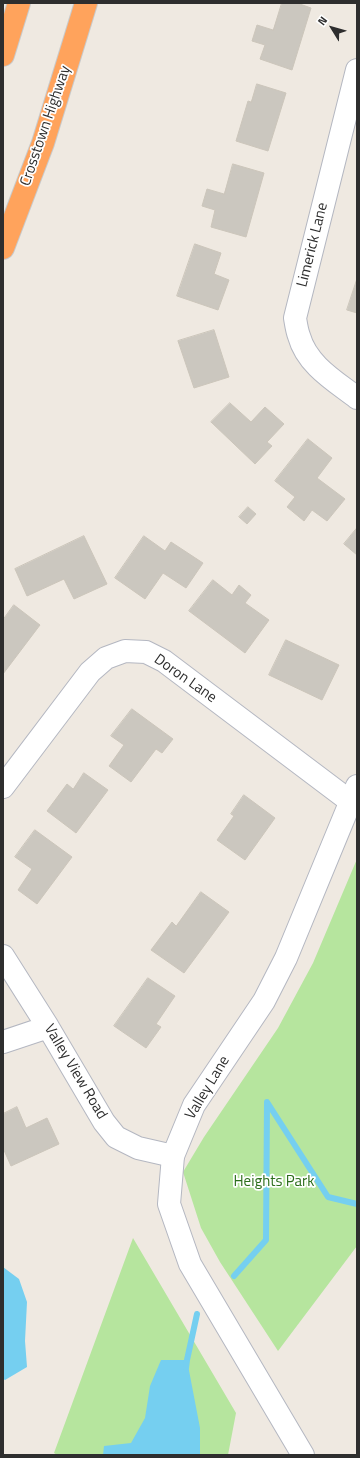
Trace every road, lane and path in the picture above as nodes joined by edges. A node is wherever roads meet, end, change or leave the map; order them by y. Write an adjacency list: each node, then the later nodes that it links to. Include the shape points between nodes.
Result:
1 (18, 3): 3 (highway)
2 (86, 3): 5 (highway, Crosstown Highway, via 43,143)
3 (3, 56)
4 (357, 70): 6 (street, Limerick Lane, via 295,318 299,338 308,357 322,372)
5 (3, 248)
6 (357, 398)
7 (3, 787): 8 (street, Doron Lane, via 90,672 106,658 125,651 146,652 164,661)
8 (354, 794): 12 (street, Valley Lane, via 286,958 264,1001 194,1105)
9 (3, 956): 10 (street, Valley View Road)
10 (48, 1027): 11 (street); 12 (street, Valley View Road, via 116,1138 138,1148)
11 (3, 1042)
12 (173, 1156): 13 (street, Valley Lane, via 170,1204 190,1264)
13 (290, 1434): 14 (street, Valley Lane); 15 (street, Valley Lane)
14 (296, 1455)
15 (303, 1455)

